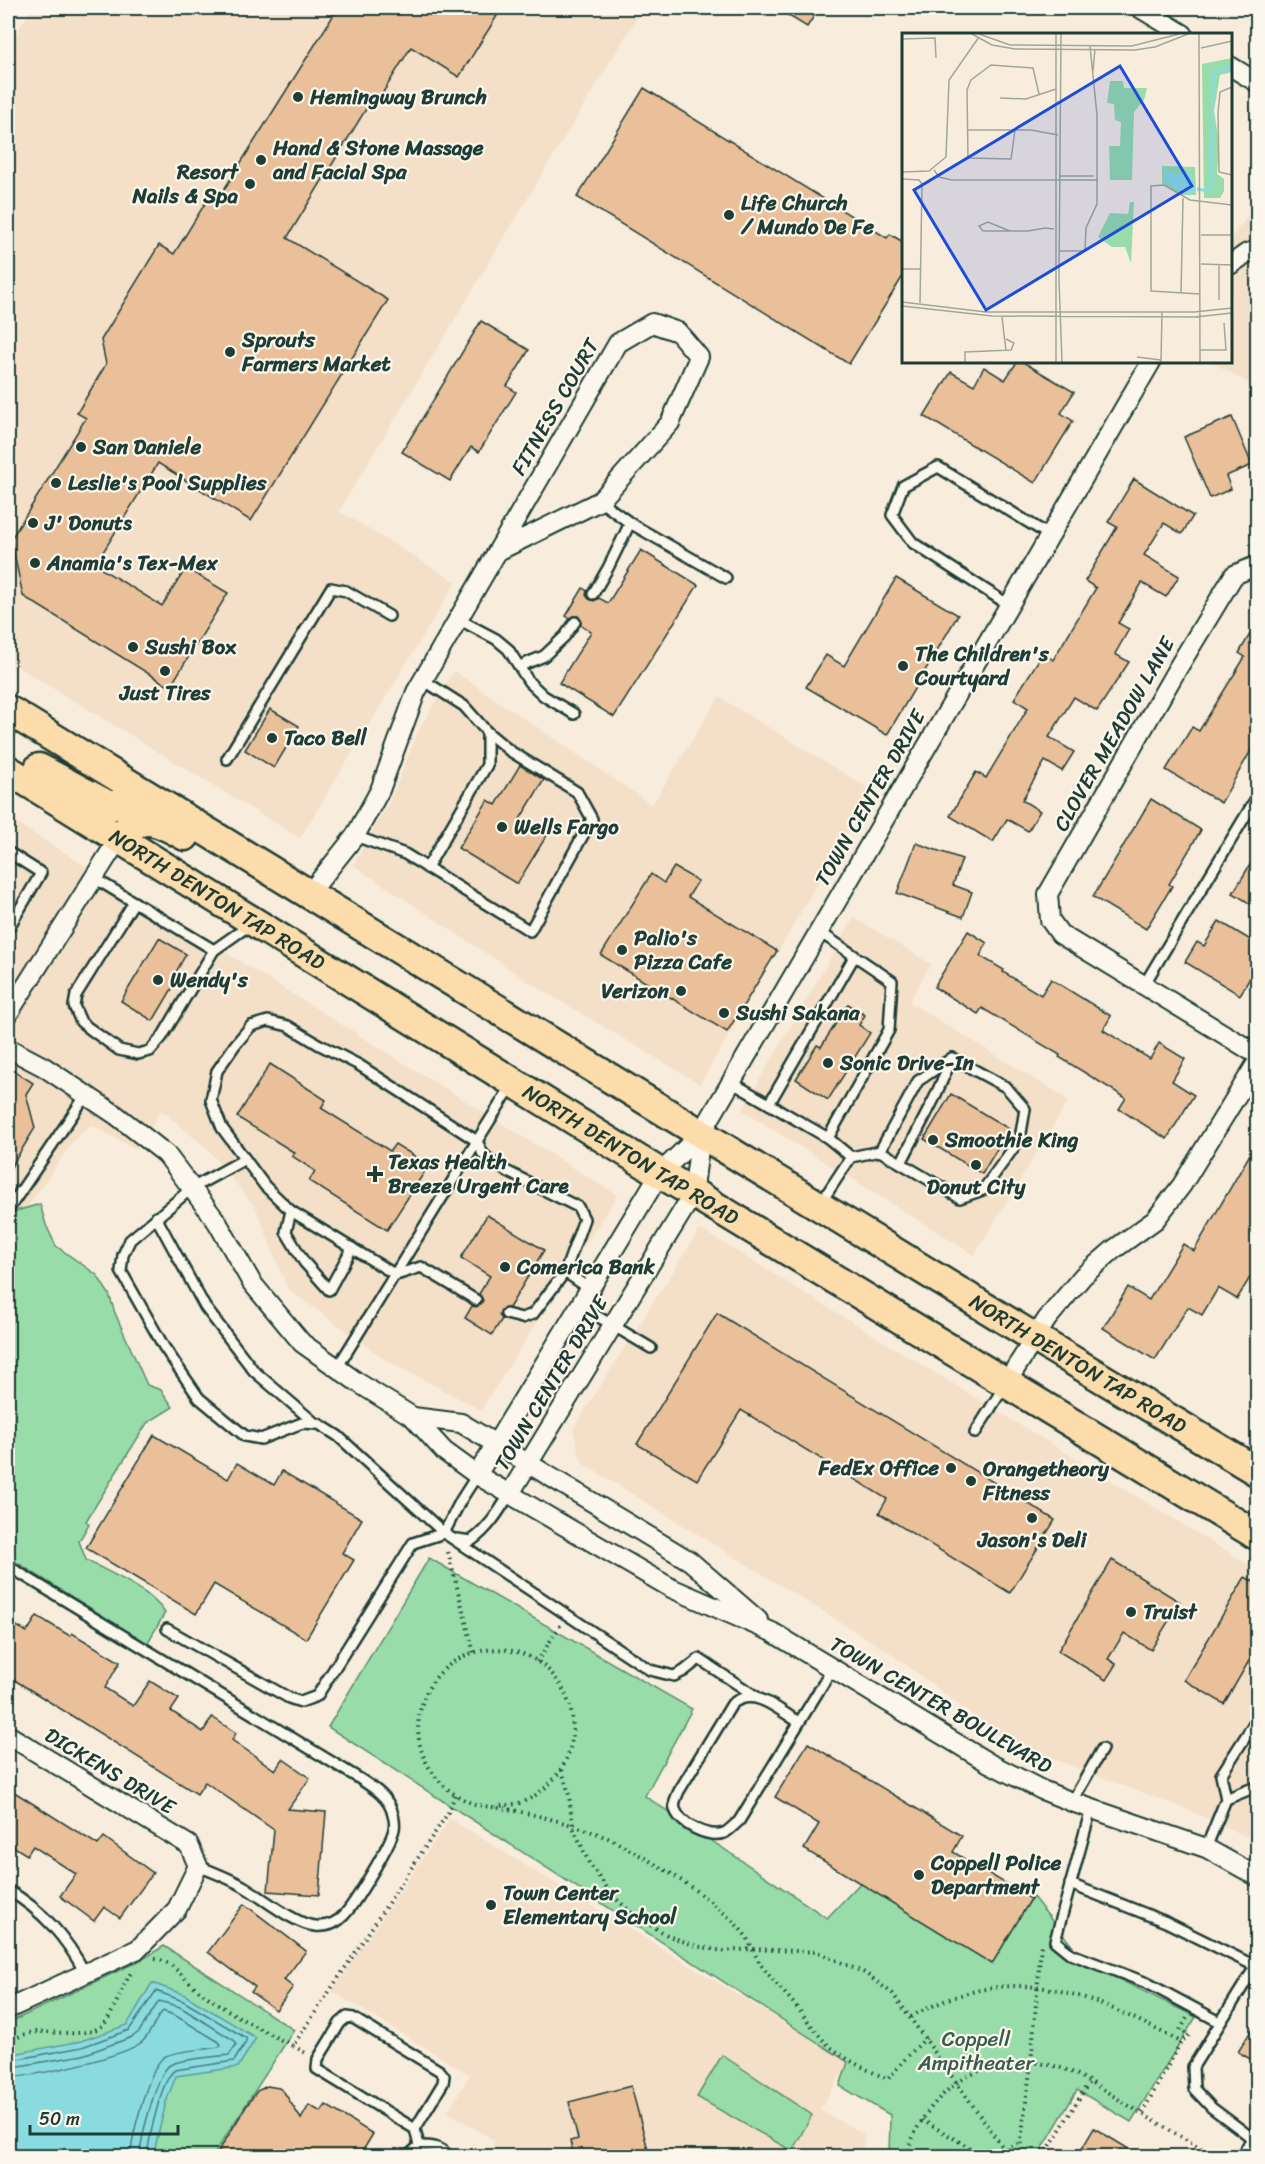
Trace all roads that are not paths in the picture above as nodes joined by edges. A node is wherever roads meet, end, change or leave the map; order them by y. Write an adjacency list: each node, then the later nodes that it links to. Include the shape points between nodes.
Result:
1 (1140, 8): 2 (street)
2 (1181, 33)
3 (1232, 67): 4 (street)
4 (1257, 83)
5 (1257, 250): 6 (street)
6 (1232, 264)
7 (1150, 363): 10 (street, TOWN CENTER DRIVE)
8 (600, 501): 9 (lane); 11 (street, FITNESS COURT); 11 (street, FITNESS COURT, via 670,423 699,357 678,332 652,323 618,343)
9 (630, 523): 13 (lane); 14 (lane)
10 (1049, 536): 15 (street, TOWN CENTER DRIVE); 15 (lane, via 938,467 903,486 892,515 913,543)
11 (498, 551): 17 (street, FITNESS COURT)
12 (1257, 565): 41 (street, CLOVER MEADOW LANE, via 1234,575 1048,894 1050,920 1060,934)
13 (726, 578)
14 (592, 594)
15 (1009, 605): 38 (street, TOWN CENTER DRIVE)
16 (389, 616): 25 (lane, via 346,591 331,588)
17 (458, 619): 19 (lane, via 496,639); 20 (street, FITNESS COURT)
18 (575, 622): 19 (lane, via 544,656)
19 (520, 666): 22 (lane, via 544,696)
20 (423, 680): 23 (lane, via 464,706); 29 (street, FITNESS COURT, via 380,790)
21 (8, 711): 28 (main road, NORTH DENTON TAP ROAD)
22 (574, 714)
23 (487, 732): 32 (lane, via 487,765); 32 (lane, via 510,751 577,792 592,819 530,931)
24 (8, 754): 28 (main road, via 108,805 128,804)
25 (227, 759)
26 (8, 770): 30 (main road, NORTH DENTON TAP ROAD)
27 (1257, 795): 41 (lane)
28 (147, 796): 34 (main road, NORTH DENTON TAP ROAD)
29 (356, 836): 32 (lane, via 405,854); 34 (street, FITNESS COURT)
30 (119, 838): 33 (street); 34 (main road, via 133,824 156,821 239,868); 36 (main road, NORTH DENTON TAP ROAD)
31 (8, 852): 37 (lane, via 41,873)
32 (427, 868)
33 (94, 878): 35 (lane); 42 (street)
34 (298, 888): 51 (main road, NORTH DENTON TAP ROAD)
35 (134, 902): 39 (lane); 39 (lane, via 76,995 74,1006 81,1022 119,1050 138,1054 150,1050 162,1037)
36 (253, 922): 39 (lane); 48 (main road, NORTH DENTON TAP ROAD)
37 (8, 929)
38 (818, 932): 40 (lane); 47 (street, TOWN CENTER DRIVE)
39 (214, 950)
40 (854, 957): 50 (lane); 52 (lane, via 892,981 889,1030)
41 (1144, 985): 44 (street)
42 (8, 1014)
43 (8, 1048): 49 (street, TOWN CENTER BOULEVARD)
44 (1257, 1055)
45 (952, 1058): 54 (lane, via 918,1081); 57 (lane); 57 (lane, via 1006,1087 1025,1109 1020,1139 983,1190 960,1198)
46 (1257, 1061): 73 (street, via 1182,1185 1155,1220 1083,1276)
47 (731, 1082): 50 (lane); 51 (street, TOWN CENTER DRIVE)
48 (514, 1083): 53 (lane); 58 (main road, NORTH DENTON TAP ROAD)
49 (86, 1095): 59 (street, TOWN CENTER BOULEVARD, via 166,1154); 62 (lane)
50 (769, 1104): 52 (lane)
51 (701, 1134): 58 (street, TOWN CENTER DRIVE); 60 (street, TOWN CENTER DRIVE); 61 (main road, NORTH DENTON TAP ROAD)
52 (828, 1138): 55 (lane)
53 (477, 1142): 56 (lane, via 359,1065 288,1026 268,1021 251,1026 235,1045 217,1071 212,1100 222,1128); 66 (lane, via 483,1154 506,1171 578,1207 584,1219); 67 (lane)
54 (880, 1151): 55 (lane); 57 (lane)
55 (851, 1156): 61 (lane)
56 (245, 1159): 59 (lane); 63 (lane)
57 (901, 1163)
58 (660, 1173): 60 (main road, NORTH DENTON TAP ROAD); 68 (street, TOWN CENTER DRIVE)
59 (192, 1188): 64 (lane); 75 (street, TOWN CENTER BOULEVARD, via 252,1283 302,1343)
60 (693, 1194): 72 (street, TOWN CENTER DRIVE); 76 (main road, NORTH DENTON TAP ROAD)
61 (819, 1206): 73 (main road, NORTH DENTON TAP ROAD)
62 (8, 1210)
63 (291, 1211): 65 (lane); 65 (lane, via 286,1232 304,1262 329,1290)
64 (156, 1217): 78 (lane, via 205,1307 254,1371); 78 (lane, via 130,1240 123,1255 122,1271 164,1347 199,1398 245,1436 261,1439 302,1423)
65 (352, 1248): 67 (lane)
66 (565, 1272): 68 (lane); 71 (lane, via 533,1314 522,1318)
67 (396, 1275): 69 (lane, via 421,1267); 75 (lane)
68 (590, 1289): 70 (street, TOWN CENTER DRIVE)
69 (476, 1300)
70 (580, 1306): 72 (lane); 80 (street, TOWN CENTER DRIVE)
71 (506, 1314)
72 (613, 1326): 74 (lane); 81 (street, TOWN CENTER DRIVE)
73 (1035, 1338): 76 (street); 82 (main road, NORTH DENTON TAP ROAD)
74 (651, 1347)
75 (337, 1368): 77 (street, TOWN CENTER BOULEVARD)
76 (1006, 1383): 79 (lane); 86 (main road, NORTH DENTON TAP ROAD)
77 (413, 1417): 80 (street, TOWN CENTER BOULEVARD, via 461,1423); 83 (street, TOWN CENTER BOULEVARD, via 444,1451)
78 (316, 1424): 85 (lane, via 338,1436)
79 (975, 1433)
80 (496, 1444): 81 (street, TOWN CENTER BOULEVARD); 83 (street, TOWN CENTER DRIVE)
81 (528, 1463): 84 (street, TOWN CENTER DRIVE); 89 (street, TOWN CENTER BOULEVARD, via 690,1561)
82 (1257, 1472)
83 (477, 1475): 84 (street, TOWN CENTER BOULEVARD); 85 (lane)
84 (509, 1495): 85 (lane, via 495,1518 471,1541); 89 (street, TOWN CENTER BOULEVARD, via 670,1588)
85 (444, 1533): 88 (lane, via 413,1543 327,1683 317,1696 301,1702); 91 (lane, via 650,1670 674,1676 699,1659)
86 (1257, 1536)
87 (8, 1566): 101 (lane, via 360,1779 387,1801 393,1814 394,1829 387,1844 355,1900 331,1925 314,1926 300,1921 245,1887)
88 (167, 1629)
89 (772, 1632): 90 (street, TOWN CENTER BOULEVARD)
90 (832, 1669): 93 (lane); 98 (street, TOWN CENTER BOULEVARD, via 989,1763)
91 (760, 1699): 93 (lane); 93 (lane, via 740,1697 732,1704 675,1800 680,1818 694,1827 707,1833 724,1832 739,1821)
92 (1257, 1718): 97 (lane, via 1221,1775)
93 (799, 1722)
94 (8, 1735): 101 (street, DICKENS DRIVE, via 189,1845)
95 (1102, 1749): 98 (lane)
96 (1257, 1786): 97 (lane)
97 (1226, 1799): 100 (lane)
98 (1072, 1802): 99 (street, TOWN CENTER BOULEVARD)
99 (1091, 1809): 100 (street, TOWN CENTER BOULEVARD); 103 (lane)
100 (1206, 1848): 102 (street, TOWN CENTER BOULEVARD)
101 (198, 1866): 106 (street, via 177,1909 138,1949)
102 (1257, 1877)
103 (1070, 1884): 105 (lane, via 1166,1922); 108 (lane, via 1055,1941 1071,1953 1147,1983)
104 (8, 1890): 106 (lane, via 58,1930)
105 (1256, 1964): 108 (lane)
106 (85, 1973): 107 (street)
107 (8, 2009)
108 (1220, 2022): 110 (lane, via 1193,2067 1194,2089 1212,2108)
109 (415, 2129): 109 (lane, via 317,2069 318,2059 347,2018 353,2018 444,2076); 111 (lane)
110 (1255, 2135): 114 (lane)
111 (419, 2146): 112 (lane); 113 (lane, via 432,2146)
112 (408, 2157)
113 (448, 2157)
114 (1242, 2157)

